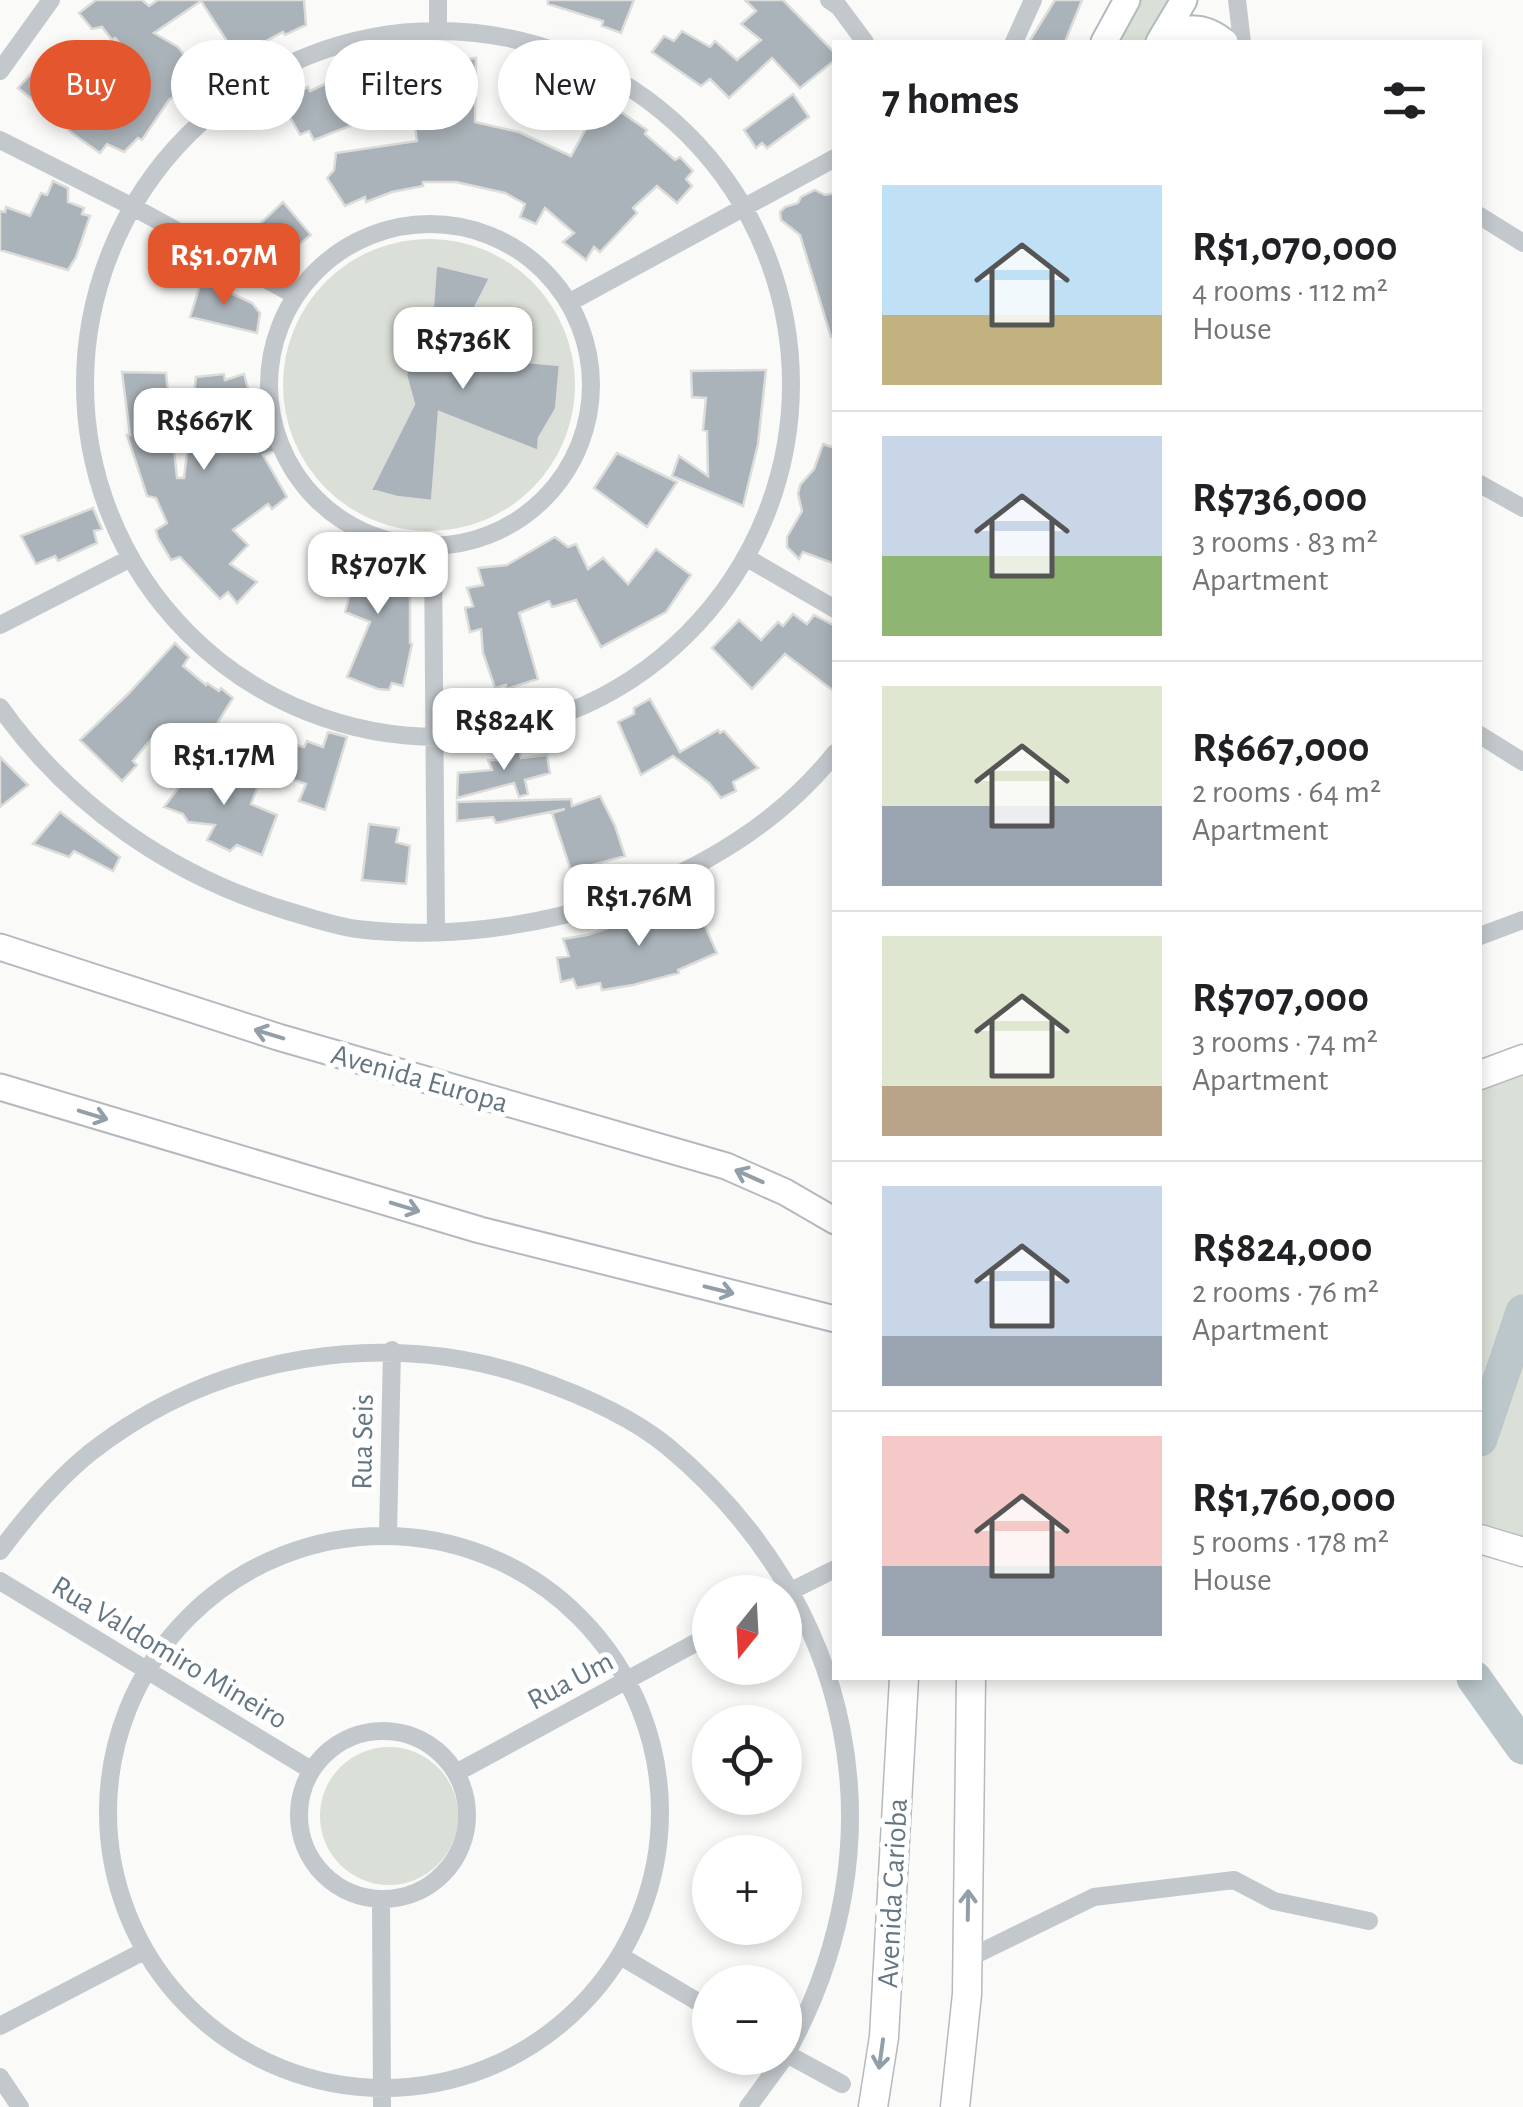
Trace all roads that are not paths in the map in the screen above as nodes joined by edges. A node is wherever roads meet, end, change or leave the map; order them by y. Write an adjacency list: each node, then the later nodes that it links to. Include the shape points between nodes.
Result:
1 (51, 0): 16 (street)
2 (438, 0): 8 (street)
3 (829, 0): 9 (street)
4 (1033, 0): 10 (street)
5 (1127, 0): 11 (main road)
6 (1184, 0): 12 (main road)
7 (1237, 0): 15 (street)
8 (438, 24): 19 (street, via 334,48 254,84 186,138); 20 (street, via 521,39 616,74 698,134)
9 (863, 40)
10 (1015, 40)
11 (1105, 40)
12 (1161, 40)
13 (1162, 40): 14 (main road, via 1198,28)
14 (1222, 40)
15 (1242, 40)
16 (0, 71)
17 (0, 140): 19 (street)
18 (832, 160): 20 (street)
19 (133, 207): 23 (street); 28 (street, via 95,299 83,399 100,498)
20 (748, 207): 24 (street); 29 (street, via 788,326 788,441)
21 (1482, 217): 22 (street)
22 (1523, 243)
23 (294, 295): 24 (street, via 337,252 384,230 436,224 486,234 531,259); 27 (street, via 276,330 267,380 273,430 294,475 328,512 372,536)
24 (572, 301): 27 (street, via 592,394 581,443 556,487 518,521 472,542)
25 (1482, 485): 26 (street)
26 (1523, 508)
27 (433, 550): 34 (street)
28 (129, 559): 31 (street); 34 (street, via 143,588 220,672 319,718)
29 (749, 559): 30 (street); 34 (street, via 690,632 616,697 527,726)
30 (832, 608)
31 (0, 625)
32 (0, 707): 38 (street, via 30,749 117,829 187,872 355,929)
33 (1482, 736): 36 (street)
34 (434, 737): 38 (street)
35 (832, 757): 38 (street, via 811,784 719,853 636,895 547,920)
36 (1523, 762)
37 (1523, 920): 39 (street)
38 (436, 932)
39 (1482, 935)
40 (0, 947): 44 (main road, Avenida Europa, one-way to 40, via 726,1166 278,1038)
41 (1523, 1058): 42 (main road)
42 (1482, 1074)
43 (0, 1087): 45 (main road, one-way to 45, via 480,1230)
44 (832, 1219)
45 (832, 1319)
46 (392, 1350): 47 (street, Rua Seis); 49 (street, via 279,1363 158,1407 91,1452 32,1508); 52 (street, via 488,1362 581,1394 665,1444 736,1511)
47 (388, 1536): 57 (street, via 330,1540 274,1558 222,1586 179,1624); 58 (street, via 446,1542 502,1562 552,1592 594,1632)
48 (1487, 1541): 50 (main road)
49 (0, 1552)
50 (1523, 1552)
51 (832, 1570): 54 (street)
52 (778, 1575)
53 (0, 1582): 57 (street, Rua Valdomiro Mineiro)
54 (802, 1586)
55 (802, 1619): 69 (street, via 831,1679 850,1775 848,1872 827,1966)
56 (692, 1645): 58 (street, Rua Um)
57 (144, 1672): 61 (street, Rua Valdomiro Mineiro); 65 (street, via 110,1763 106,1812 114,1876)
58 (628, 1680): 62 (street, Rua Um); 66 (street, via 648,1724 662,1819 657,1867)
59 (904, 1680): 78 (main road, Avenida Carioba, one-way to 78, via 885,2018)
60 (971, 1680): 67 (main road, one-way to 60)
61 (312, 1770): 62 (street, via 348,1738 372,1731 420,1739); 63 (street, via 299,1818 315,1865 334,1883)
62 (456, 1773): 63 (street, via 466,1809 462,1847 429,1885)
63 (381, 1899): 75 (street)
64 (1370, 1921): 67 (street, via 1274,1901 1234,1880 1094,1896)
65 (144, 1952): 70 (street); 75 (street, via 188,2008 245,2052)
66 (622, 1957): 68 (street); 75 (street, via 587,2002 544,2039 494,2067)
67 (968, 1959): 79 (main road)
68 (692, 1998)
69 (802, 2019)
70 (0, 2026)
71 (802, 2064): 74 (street)
72 (771, 2075): 77 (street)
73 (0, 2077): 76 (street)
74 (842, 2084)
75 (382, 2098)
76 (20, 2107)
77 (748, 2107)
78 (873, 2107)
79 (955, 2107)

